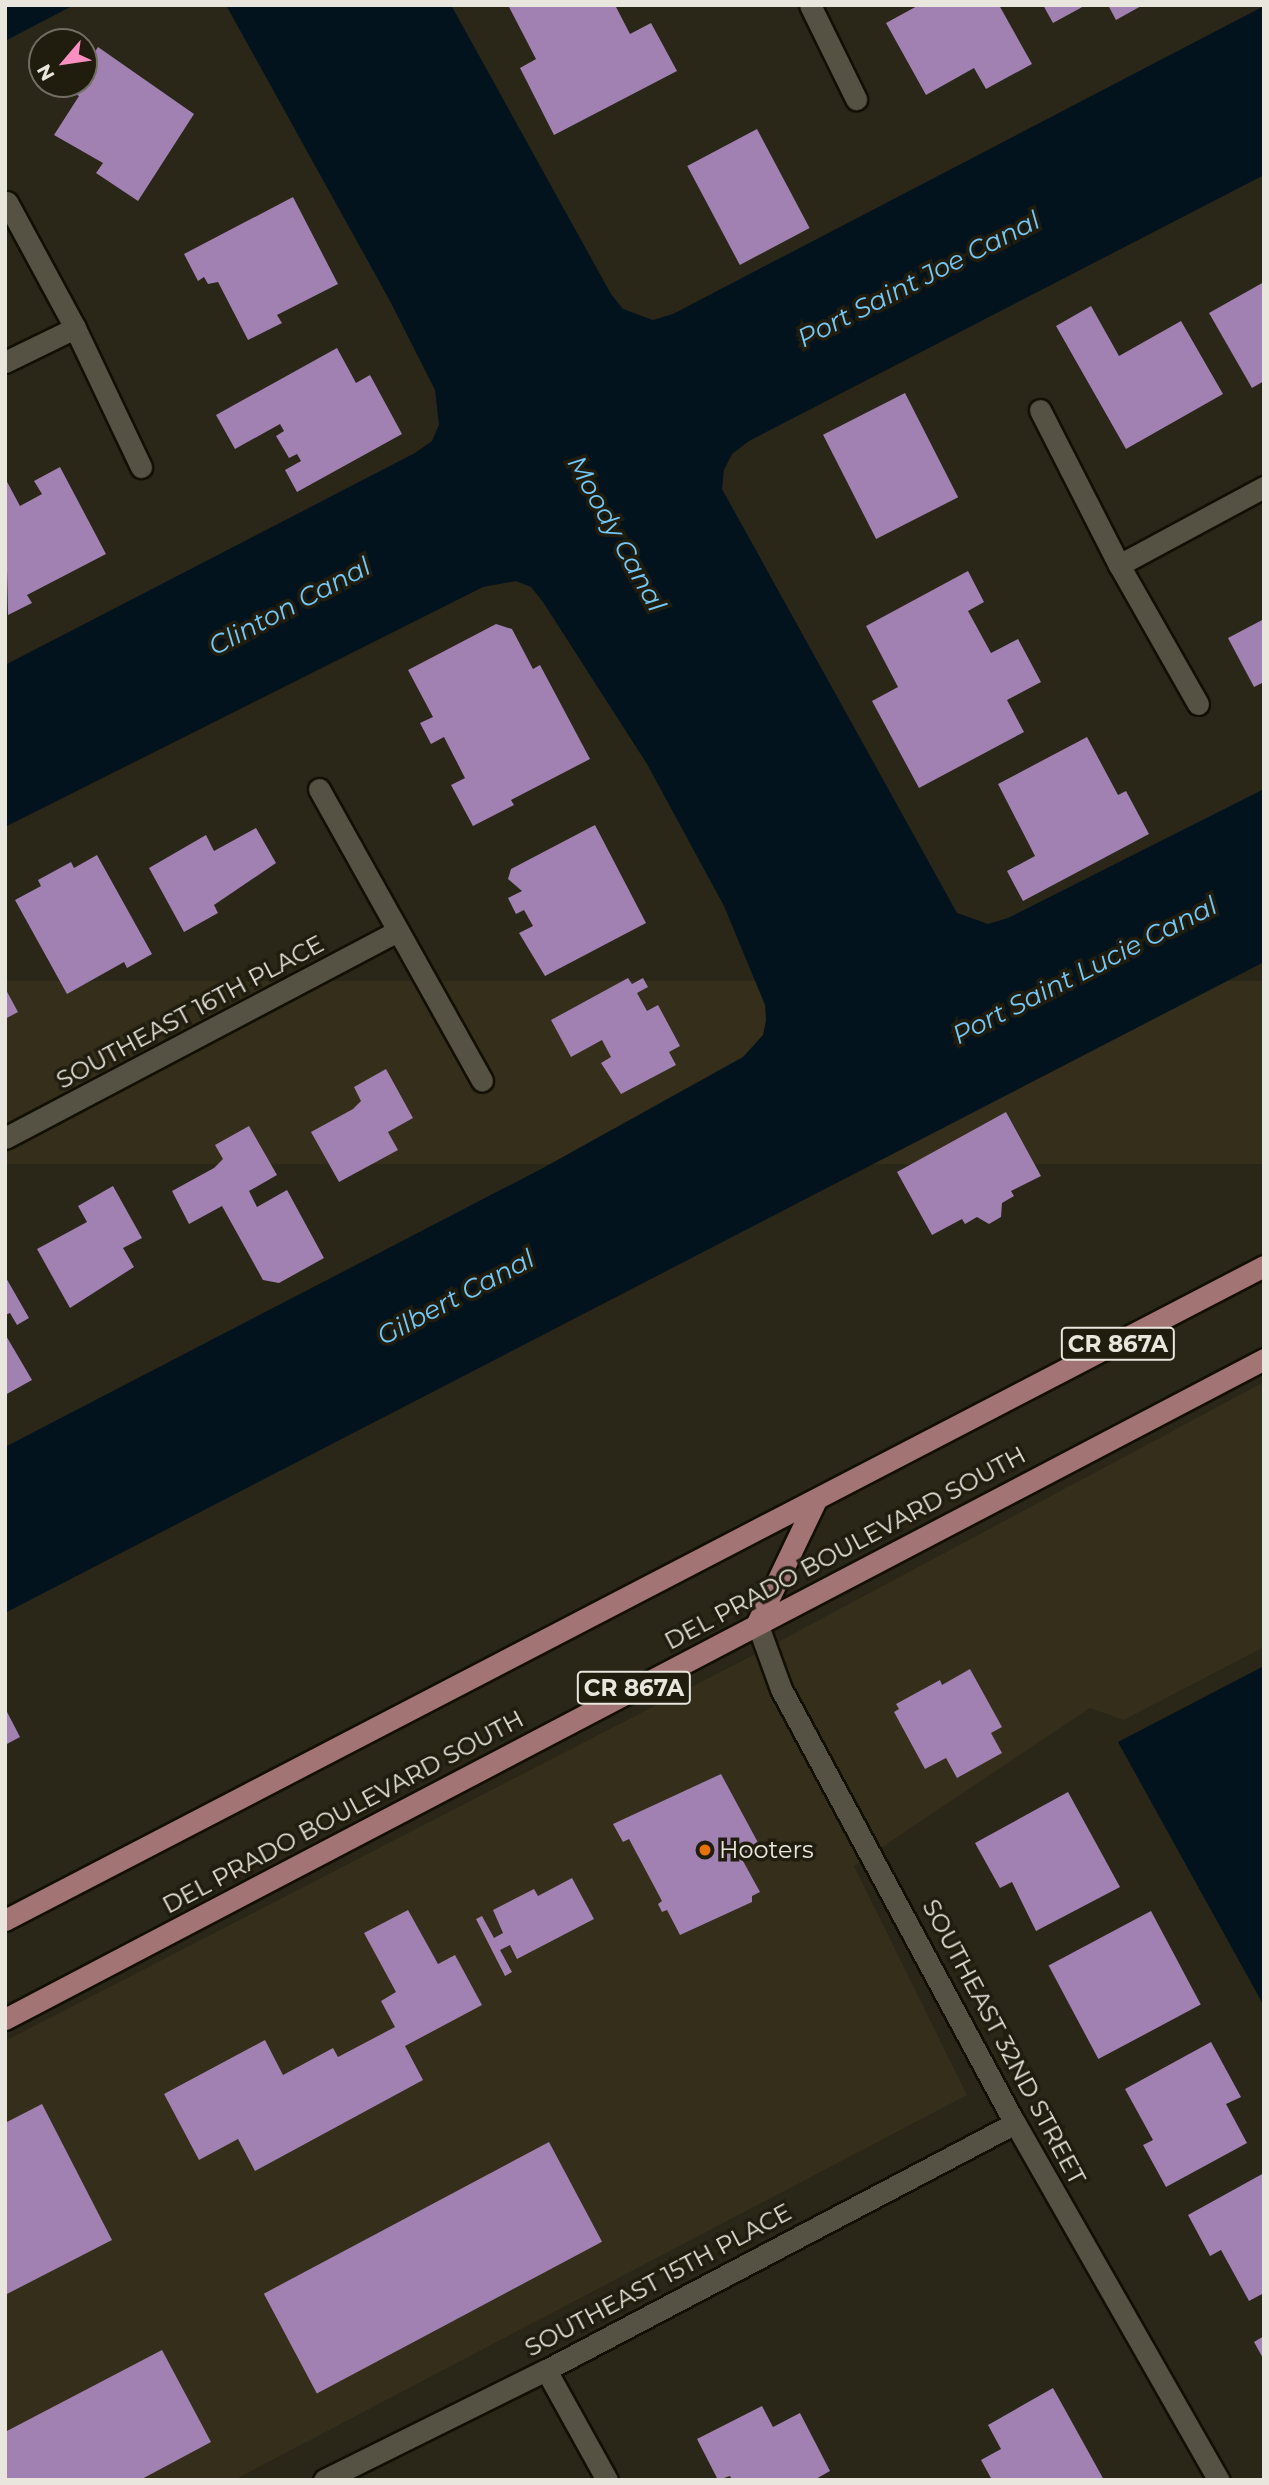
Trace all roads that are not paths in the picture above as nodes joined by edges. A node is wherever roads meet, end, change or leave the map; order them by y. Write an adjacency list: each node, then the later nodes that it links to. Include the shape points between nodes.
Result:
1 (810, 5): 2 (street)
2 (856, 99)
3 (7, 202): 4 (street)
4 (75, 328): 5 (street); 7 (street)
5 (5, 362)
6 (1040, 410): 9 (street)
7 (141, 467)
8 (1264, 487): 9 (street)
9 (1119, 565): 10 (street)
10 (1198, 704)
11 (319, 789): 12 (street)
12 (398, 931): 13 (street); 14 (street, SOUTHEAST 16TH PLACE)
13 (482, 1081)
14 (5, 1138)
15 (1264, 1266): 17 (main road, CR 867A)
16 (1264, 1359): 18 (main road, DEL PRADO BOULEVARD SOUTH / CR 867A)
17 (816, 1500): 18 (main road); 19 (main road, CR 867A)
18 (757, 1623): 20 (main road, DEL PRADO BOULEVARD SOUTH / CR 867A); 21 (street, SOUTHEAST 32ND STREET, via 781,1689)
19 (5, 1920)
20 (5, 2019)
21 (1014, 2123): 22 (street, SOUTHEAST 15TH PLACE); 25 (street, SOUTHEAST 32ND STREET)
22 (546, 2370): 23 (street, SOUTHEAST 15TH PLACE); 24 (street)
23 (324, 2480)
24 (607, 2480)
25 (1219, 2480)

